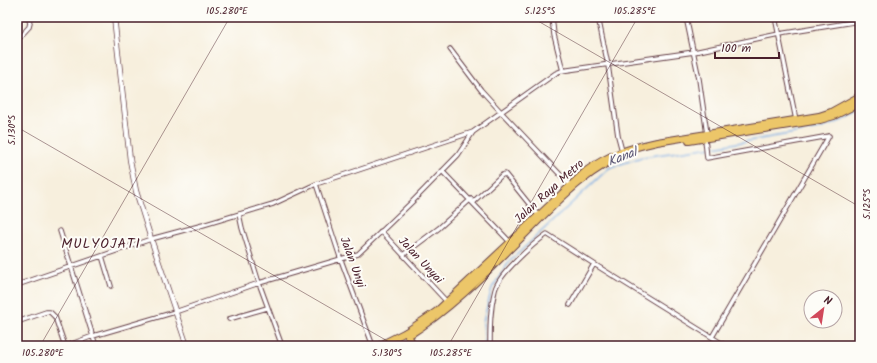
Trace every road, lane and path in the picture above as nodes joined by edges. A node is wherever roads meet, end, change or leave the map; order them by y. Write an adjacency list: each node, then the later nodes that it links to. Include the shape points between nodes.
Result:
1 (28, 17): 9 (street, via 30,24)
2 (114, 17): 29 (street, via 130,160 136,191)
3 (552, 17): 13 (street)
4 (598, 17): 12 (street)
5 (686, 17): 11 (street)
6 (775, 17): 8 (street)
7 (860, 21): 8 (street)
8 (779, 34): 11 (street); 17 (street)
9 (17, 40)
10 (450, 49): 16 (street)
11 (694, 52): 12 (street); 19 (street)
12 (608, 65): 13 (street); 20 (street)
13 (563, 71): 16 (street, via 556,73)
14 (860, 96): 17 (main road, Jalan Raya Metro, via 831,112)
15 (860, 103): 19 (main road, via 820,120)
16 (501, 112): 18 (street); 23 (street)
17 (796, 120): 19 (main road, Jalan Raya Metro)
18 (473, 132): 21 (street, via 458,155); 22 (street)
19 (706, 137): 20 (main road, Jalan Raya Metro); 45 (main road, via 641,149 612,159 590,173 450,306); 47 (street, via 707,158 829,136)
20 (622, 151): 23 (main road, Jalan Raya Metro, via 598,162)
21 (442, 171): 24 (street); 28 (street)
22 (316, 184): 25 (street, via 273,204); 33 (street, Jalan Unyi)
23 (570, 185): 26 (main road, Jalan Raya Metro)
24 (472, 201): 26 (street, via 505,174); 30 (street); 31 (street)
25 (239, 214): 29 (street); 36 (street)
26 (538, 215): 30 (main road, Jalan Raya Metro)
27 (60, 231): 35 (street)
28 (381, 231): 31 (street, Jalan Unyai); 33 (street, via 358,254)
29 (151, 239): 32 (street); 42 (street)
30 (510, 242): 39 (main road, Jalan Raya Metro)
31 (403, 255): 39 (street, Jalan Unyai)
32 (102, 256): 35 (street); 38 (street)
33 (340, 260): 36 (street); 52 (street, Jalan Unyi)
34 (594, 264): 40 (street); 47 (street); 56 (street, via 547,234 534,243 508,270 495,289)
35 (71, 265): 37 (street); 46 (street)
36 (259, 283): 41 (street); 42 (street)
37 (17, 285)
38 (111, 286)
39 (446, 302): 45 (main road, Jalan Raya Metro)
40 (570, 305)
41 (267, 308): 43 (street); 51 (street)
42 (175, 312): 46 (street); 50 (street)
43 (229, 319)
44 (17, 322): 48 (street, via 50,312 55,317)
45 (407, 334): 53 (main road, Jalan Raya Metro); 54 (main road); 55 (main road)
46 (93, 336): 48 (street); 49 (street)
47 (712, 337): 57 (street)
48 (66, 346)
49 (96, 346)
50 (187, 346)
51 (282, 346)
52 (373, 346)
53 (378, 346)
54 (388, 346)
55 (414, 346)
56 (490, 346)
57 (726, 346)

